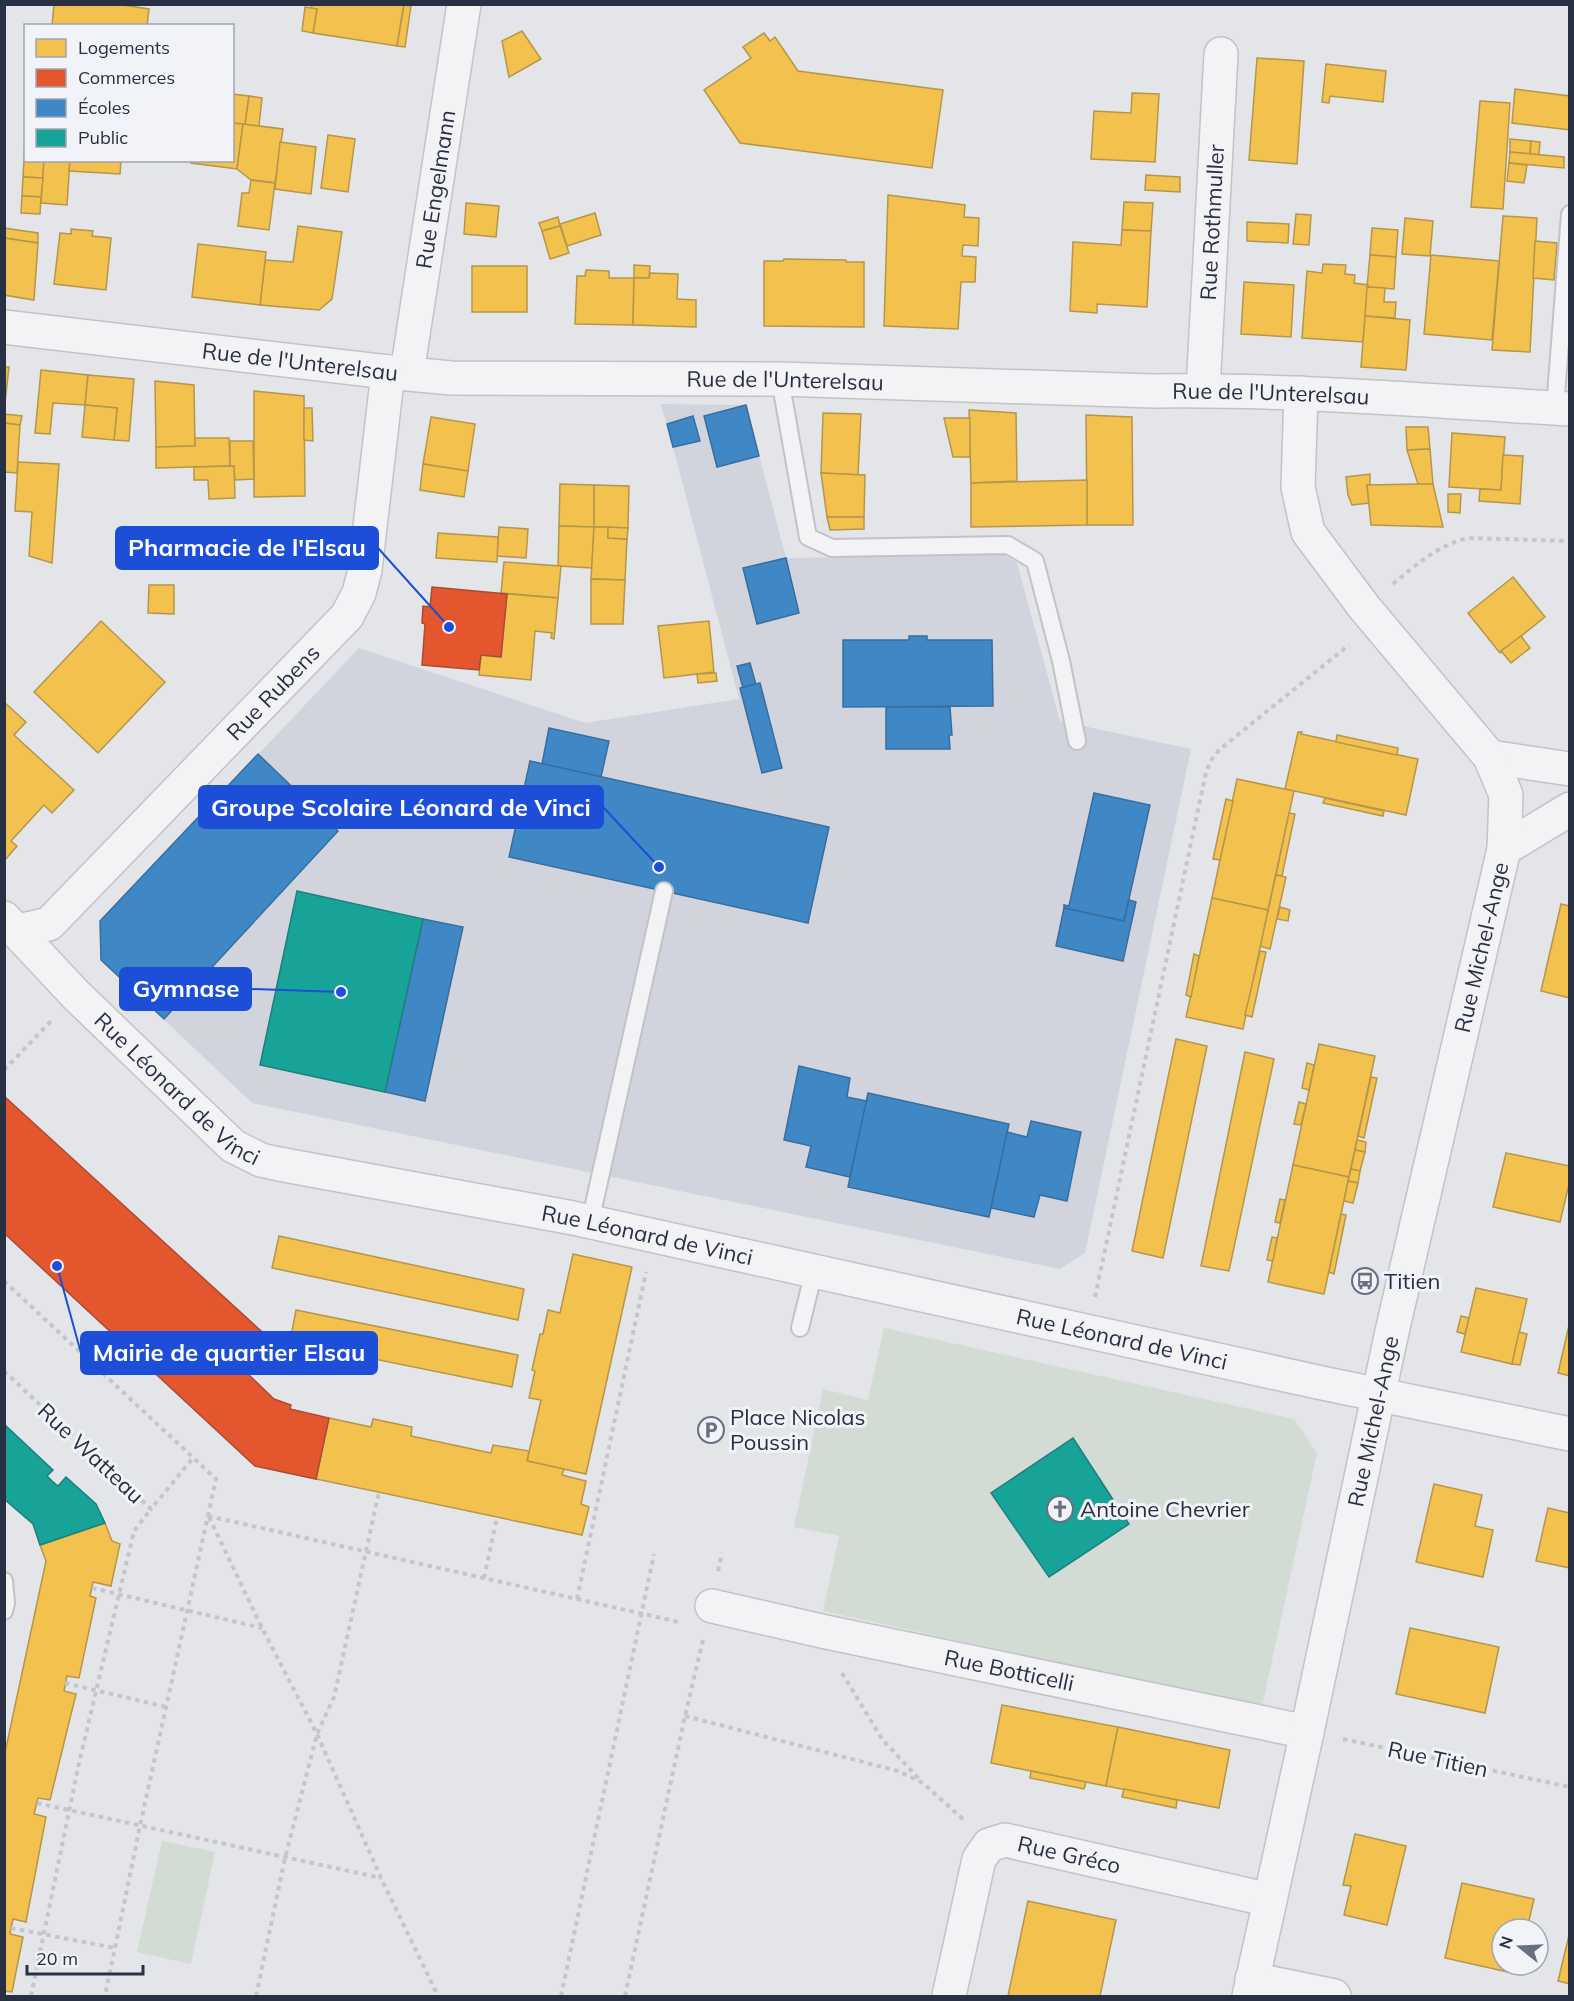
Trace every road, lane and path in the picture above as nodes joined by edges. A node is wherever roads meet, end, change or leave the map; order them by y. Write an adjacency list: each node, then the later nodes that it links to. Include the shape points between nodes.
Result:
1 (464, 4): 5 (street, Rue Engelmann)
2 (1221, 54): 7 (street, Rue Rothmuller)
3 (1569, 214): 9 (lane)
4 (4, 327): 5 (street, Rue de l'Unterelsau)
5 (398, 373): 6 (street, Rue de l'Unterelsau, via 451,378); 18 (street, Rue Rubens, via 365,570 359,593 346,616 49,924)
6 (780, 379): 7 (street, Rue de l'Unterelsau); 12 (lane, via 808,537 832,548 1008,545 1035,561)
7 (1203, 390): 8 (street, Rue de l'Unterelsau)
8 (1301, 393): 9 (street, Rue de l'Unterelsau); 11 (street, Rue Michel-Ange, via 1298,487 1308,532)
9 (1562, 409)
10 (1569, 541): 11 (path, via 1468,538 1452,542 1431,553)
11 (1371, 614): 13 (street, Rue Michel-Ange); 26 (path, via 1219,750 1206,772)
12 (1077, 741)
13 (1490, 757): 14 (street); 16 (street, Rue Michel-Ange, via 1506,795)
14 (1569, 769)
15 (1569, 809): 16 (street, Rue Michel-Ange)
16 (1504, 849): 28 (street, Rue Michel-Ange)
17 (664, 891): 21 (lane)
18 (9, 932): 19 (street, Rue Léonard de Vinci)
19 (76, 995): 20 (path); 21 (street, Rue Léonard de Vinci, via 233,1146 261,1160)
20 (4, 1070)
21 (590, 1222): 22 (street, Rue Léonard de Vinci)
22 (653, 1236): 23 (street, Rue Léonard de Vinci); 42 (path)
23 (814, 1271): 25 (lane); 26 (street, Rue Léonard de Vinci)
24 (4, 1281): 30 (path)
25 (800, 1328)
26 (1088, 1331): 28 (street, Rue Léonard de Vinci)
27 (4, 1371): 32 (path, Rue Watteau)
28 (1378, 1395): 29 (street, Rue Léonard de Vinci); 53 (street, Rue Michel-Ange)
29 (1569, 1434)
30 (194, 1458): 32 (path, Rue Watteau); 33 (path, via 216,1479)
31 (379, 1492): 35 (path)
32 (151, 1509): 41 (path, via 134,1531)
33 (208, 1516): 35 (path); 43 (path); 47 (path)
34 (497, 1517): 38 (path)
35 (366, 1551): 38 (path); 54 (path, via 334,1697)
36 (722, 1553): 46 (path)
37 (654, 1554): 45 (path)
38 (484, 1578): 42 (path)
39 (4, 1581): 44 (lane)
40 (92, 1588): 41 (path)
41 (119, 1594): 43 (path); 50 (path)
42 (577, 1599): 45 (path)
43 (188, 1610): 47 (path); 51 (path)
44 (4, 1611)
45 (641, 1613): 46 (path); 72 (path)
46 (709, 1617): 48 (street, Rue Botticelli); 52 (path)
47 (262, 1628): 54 (path)
48 (826, 1632): 53 (street, Rue Botticelli); 55 (path, via 840,1670 882,1739)
49 (65, 1683): 50 (path)
50 (96, 1690): 51 (path); 58 (path)
51 (166, 1707): 59 (path)
52 (685, 1716): 55 (path, via 898,1771); 73 (path)
53 (1307, 1732): 56 (path, Rue Titien); 63 (street, Rue Michel-Ange)
54 (317, 1734): 61 (path); 62 (path)
55 (922, 1783): 60 (path)
56 (1569, 1787)
57 (37, 1803): 58 (path)
58 (70, 1810): 59 (path); 65 (path)
59 (140, 1826): 61 (path); 66 (path)
60 (988, 1845): 63 (street, Rue Gréco, via 1005,1840); 74 (street, Rue Gréco, via 979,1859)
61 (285, 1858): 62 (path); 70 (path)
62 (381, 1878): 71 (path)
63 (1270, 1900): 67 (street, Rue Michel-Ange)
64 (11, 1928): 65 (path)
65 (43, 1934): 66 (path); 68 (path)
66 (115, 1948): 69 (path)
67 (1251, 1988): 75 (street)
68 (30, 1996)
69 (105, 1996)
70 (256, 1996)
71 (438, 1996)
72 (561, 1996)
73 (626, 1996)
74 (949, 1996)
75 (1334, 1996)

